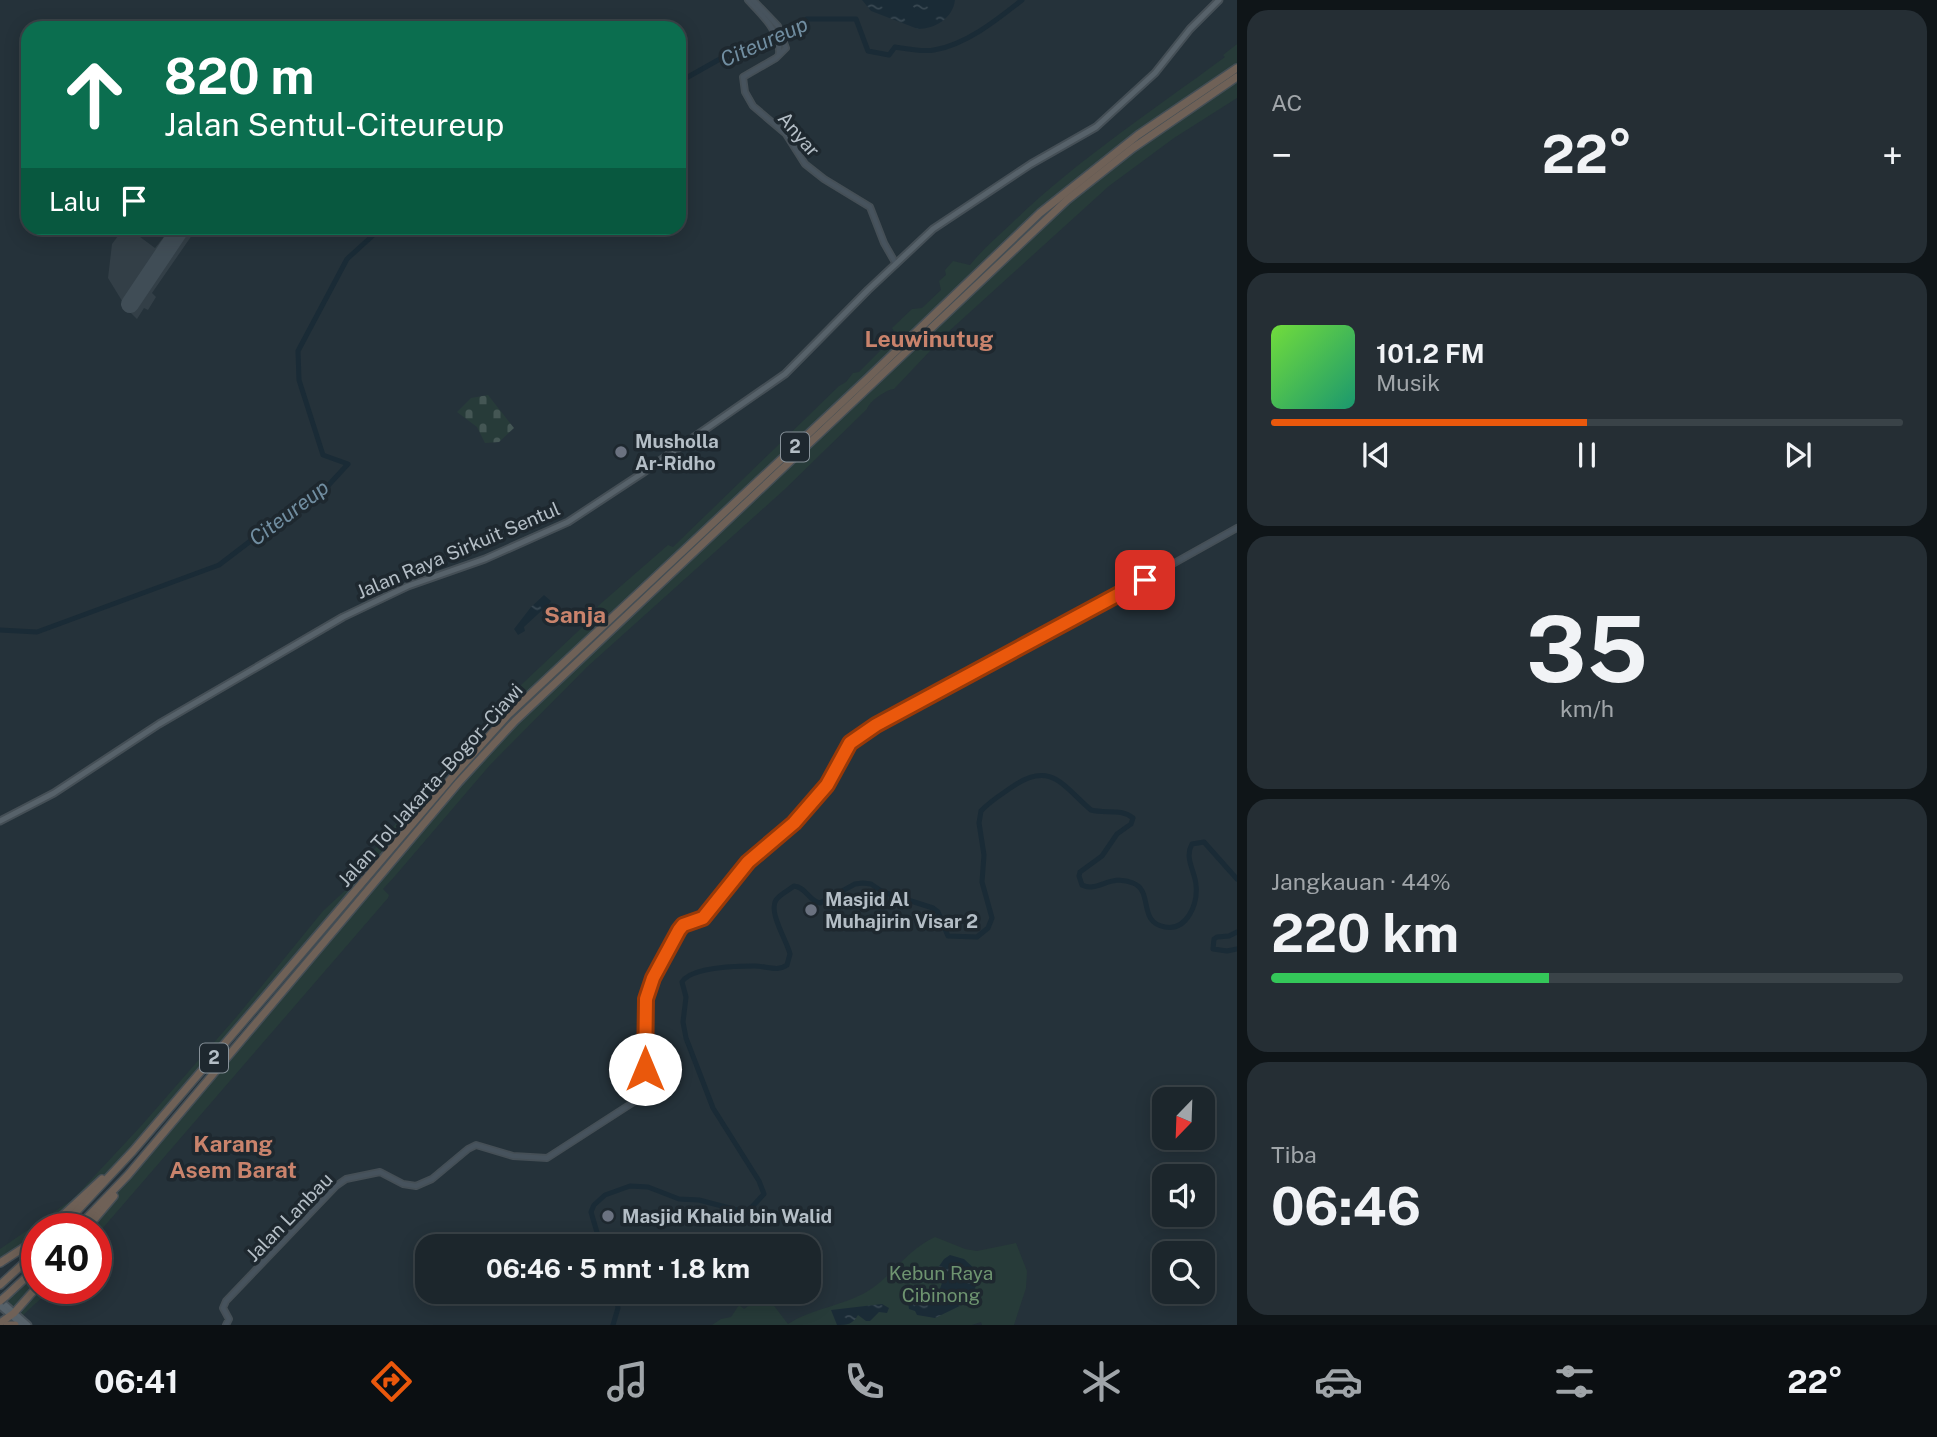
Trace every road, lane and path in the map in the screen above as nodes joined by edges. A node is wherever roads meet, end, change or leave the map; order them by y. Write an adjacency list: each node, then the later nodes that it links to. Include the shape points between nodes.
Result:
1 (750, 0): 3 (street)
2 (1219, 0): 7 (main road, Jalan Raya Sirkuit Sentul, via 1155,73 1096,127 957,212)
3 (775, 26): 4 (street); 4 (street, via 786,48)
4 (779, 55): 7 (street, Anyar, via 743,77 748,98 786,134 810,169 870,207)
5 (1237, 68): 10 (highway, Jalan Tol Jakarta–Bogor–Ciawi / 2, via 1138,135 1040,213 508,715)
6 (1237, 77): 10 (highway, Jalan Tol Jakarta–Bogor–Ciawi / 2, via 1133,148 1045,220 515,720)
7 (895, 264): 9 (main road, Jalan Raya Sirkuit Sentul, via 776,382 573,519 343,617 159,724 41,801)
8 (1237, 528): 30 (street, Jalan Lanbau, via 850,743 831,779 794,823 748,862 703,918 679,930 646,999 642,1096 547,1158 513,1156 476,1145 432,1180 416,1186 380,1172 343,1181 224,1304 229,1318)
9 (0, 821)
10 (386, 862): 11 (highway, Jalan Tol Jakarta–Bogor–Ciawi / 2, via 362,884); 12 (highway, Jalan Tol Jakarta–Bogor–Ciawi / 2, via 370,889)
11 (118, 1167): 13 (highway); 14 (highway, Jalan Tol Jakarta–Bogor–Ciawi / 2)
12 (128, 1175): 15 (highway, Jalan Tol Jakarta–Bogor–Ciawi / 2); 16 (highway)
13 (64, 1213)
14 (75, 1213)
15 (91, 1213)
16 (99, 1213)
17 (21, 1250): 18 (highway)
18 (0, 1264)
19 (21, 1266): 21 (highway)
20 (21, 1283): 22 (highway)
21 (0, 1285)
22 (2, 1301): 24 (main road)
23 (22, 1304): 24 (highway)
24 (13, 1314): 25 (highway); 28 (main road); 29 (main road)
25 (0, 1323)
26 (7, 1325): 27 (highway)
27 (15, 1325)
28 (22, 1325)
29 (28, 1325)
30 (226, 1325)

